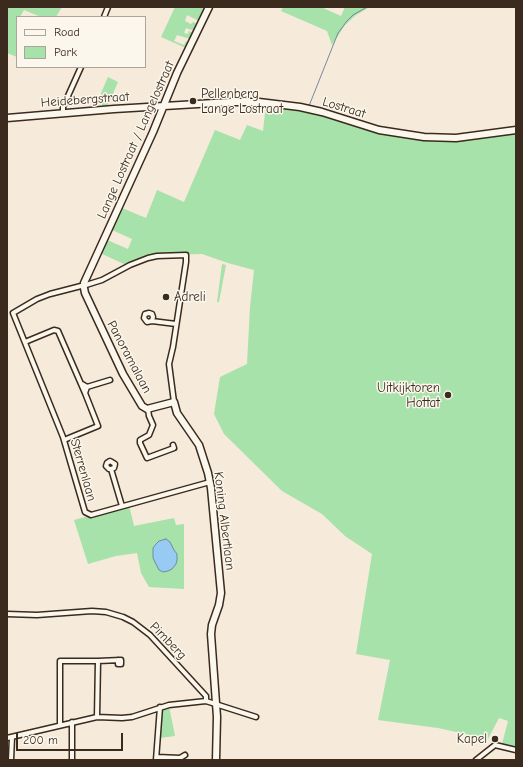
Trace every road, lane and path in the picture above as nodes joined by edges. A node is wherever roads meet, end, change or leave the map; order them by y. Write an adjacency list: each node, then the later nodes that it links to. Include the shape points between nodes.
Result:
1 (209, 7): 3 (street, Lange Lostraat / Langelostraat)
2 (81, 68): 4 (street)
3 (164, 106): 4 (street, Heidebergstraat); 6 (street, Lostraat, via 230,102 272,103 316,111 379,130 424,137 456,138); 7 (street, Lange Lostraat / Langelostraat)
4 (62, 113): 5 (street, Heidebergstraat)
5 (7, 118)
6 (516, 130)
7 (84, 286): 9 (street, Koning Albertlaan, via 148,258 186,255); 10 (street, Sterrenlaan, via 50,294 13,313); 16 (street, Panoramalaan, via 123,374 142,406)
8 (152, 321): 9 (street)
9 (176, 324): 15 (street, Koning Albertlaan, via 169,364)
10 (25, 342): 12 (street, via 54,330 58,331); 17 (street, Sterrenlaan)
11 (110, 380): 13 (street)
12 (82, 384): 13 (street); 14 (street)
13 (87, 387): 14 (street)
14 (85, 393): 17 (street, via 98,426)
15 (174, 402): 16 (street, Panoramalaan); 20 (street, Koning Albertlaan, via 177,413 199,446)
16 (148, 409): 18 (street, via 153,425 149,435 140,440 147,458 174,448)
17 (64, 440): 21 (street, Sterrenlaan, via 87,513 91,515)
18 (173, 444)
19 (111, 469): 21 (street)
20 (210, 482): 21 (street, Sterrenlaan); 26 (street, Koning Albertlaan, via 221,593 211,634)
21 (122, 506)
22 (7, 614): 25 (street, Pimberg, via 38,615 92,611 123,617 150,635 206,696)
23 (98, 660): 24 (street, via 113,660 121,660 121,664 118,664); 29 (street); 31 (street, via 60,660)
24 (118, 660)
25 (206, 701): 26 (street); 27 (street)
26 (216, 704): 28 (street); 39 (street, Koning Albertlaan)
27 (160, 707): 29 (street, via 132,717); 36 (street)
28 (256, 716)
29 (97, 717): 30 (street)
30 (72, 722): 31 (street); 38 (street)
31 (60, 725): 32 (street)
32 (12, 737): 33 (street); 37 (street)
33 (7, 738)
34 (516, 750): 40 (street, via 495,745)
35 (185, 756): 36 (street)
36 (156, 758)
37 (11, 760)
38 (72, 760)
39 (216, 760)
40 (476, 760)

